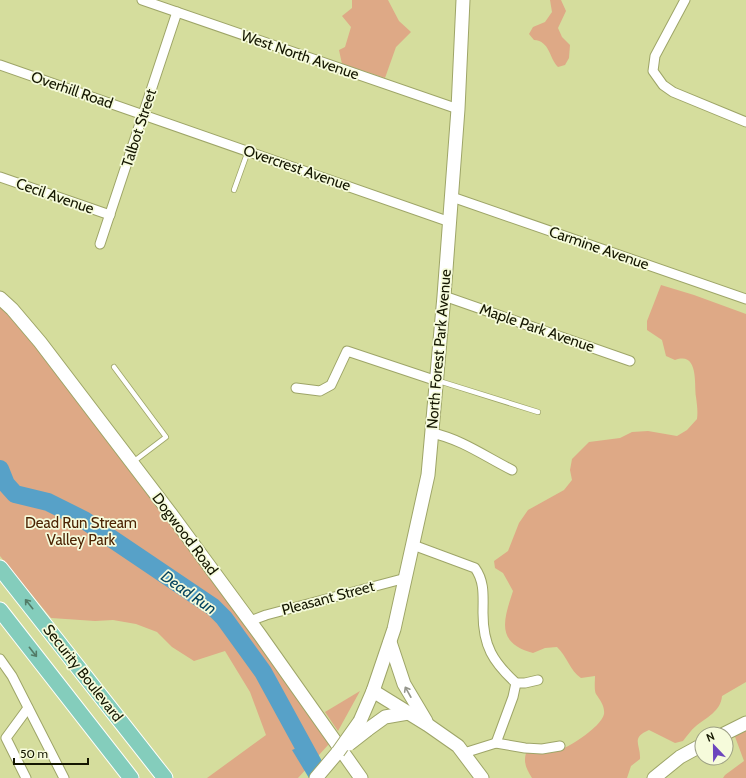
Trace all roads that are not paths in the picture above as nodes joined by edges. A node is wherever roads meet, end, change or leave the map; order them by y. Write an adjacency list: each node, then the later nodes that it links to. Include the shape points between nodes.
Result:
1 (142, 0): 4 (street, West North Avenue)
2 (463, 0): 6 (main road, North Forest Park Avenue)
3 (685, 0): 8 (street, via 655,56 653,71 663,85 673,92)
4 (177, 12): 6 (street, West North Avenue); 7 (street, Talbot Street)
5 (0, 65): 7 (street, Overhill Road)
6 (458, 109): 12 (main road, North Forest Park Avenue)
7 (143, 115): 9 (street, Overcrest Avenue); 13 (street, Talbot Street)
8 (746, 122)
9 (248, 151): 11 (lane); 14 (street, Overcrest Avenue)
10 (0, 177): 13 (street, Cecil Avenue)
11 (234, 190)
12 (452, 197): 14 (main road, North Forest Park Avenue); 18 (street, Carmine Avenue)
13 (110, 215): 15 (street, Talbot Street)
14 (450, 222): 16 (main road, North Forest Park Avenue)
15 (100, 244)
16 (444, 296): 19 (street, Maple Park Avenue); 21 (main road, North Forest Park Avenue)
17 (0, 298): 25 (main road, Dogwood Road, via 23,320)
18 (746, 299)
19 (630, 361)
20 (114, 367): 25 (lane, via 166,437)
21 (437, 381): 22 (street, via 347,351 331,385 320,390); 23 (lane); 24 (main road, North Forest Park Avenue)
22 (296, 388)
23 (538, 412)
24 (432, 433): 26 (street, via 447,436); 27 (main road, North Forest Park Avenue, via 426,490)
25 (132, 463): 31 (main road, Dogwood Road)
26 (512, 470)
27 (413, 545): 29 (main road, North Forest Park Avenue); 35 (street, via 470,564 475,568 483,587 483,616 488,648 498,667)
28 (0, 568): 50 (main road, Security Boulevard, one-way to 28)
29 (406, 578): 31 (street, Pleasant Street); 32 (main road, North Forest Park Avenue)
30 (0, 610): 49 (main road, Security Boulevard, one-way to 49)
31 (250, 621): 52 (main road, Dogwood Road)
32 (390, 642): 36 (main road, North Forest Park Avenue); 40 (main road, one-way to 32, via 404,684)
33 (0, 659): 37 (street)
34 (538, 680): 35 (street, via 525,684)
35 (516, 683): 43 (street)
36 (373, 691): 38 (main road); 41 (main road, North Forest Park Avenue)
37 (28, 708): 47 (street, via 6,738); 48 (street)
38 (408, 713): 40 (main road); 41 (main road)
39 (746, 723): 42 (main road)
40 (428, 724): 46 (main road)
41 (364, 725): 51 (main road, North Forest Park Avenue, bridge)
42 (734, 729)
43 (496, 742): 44 (street, via 525,748); 46 (street)
44 (560, 746)
45 (694, 749): 54 (main road)
46 (464, 753): 53 (main road)
47 (26, 778)
48 (64, 778)
49 (131, 778)
50 (165, 778)
51 (316, 778)
52 (361, 778)
53 (482, 778)
54 (654, 778)

